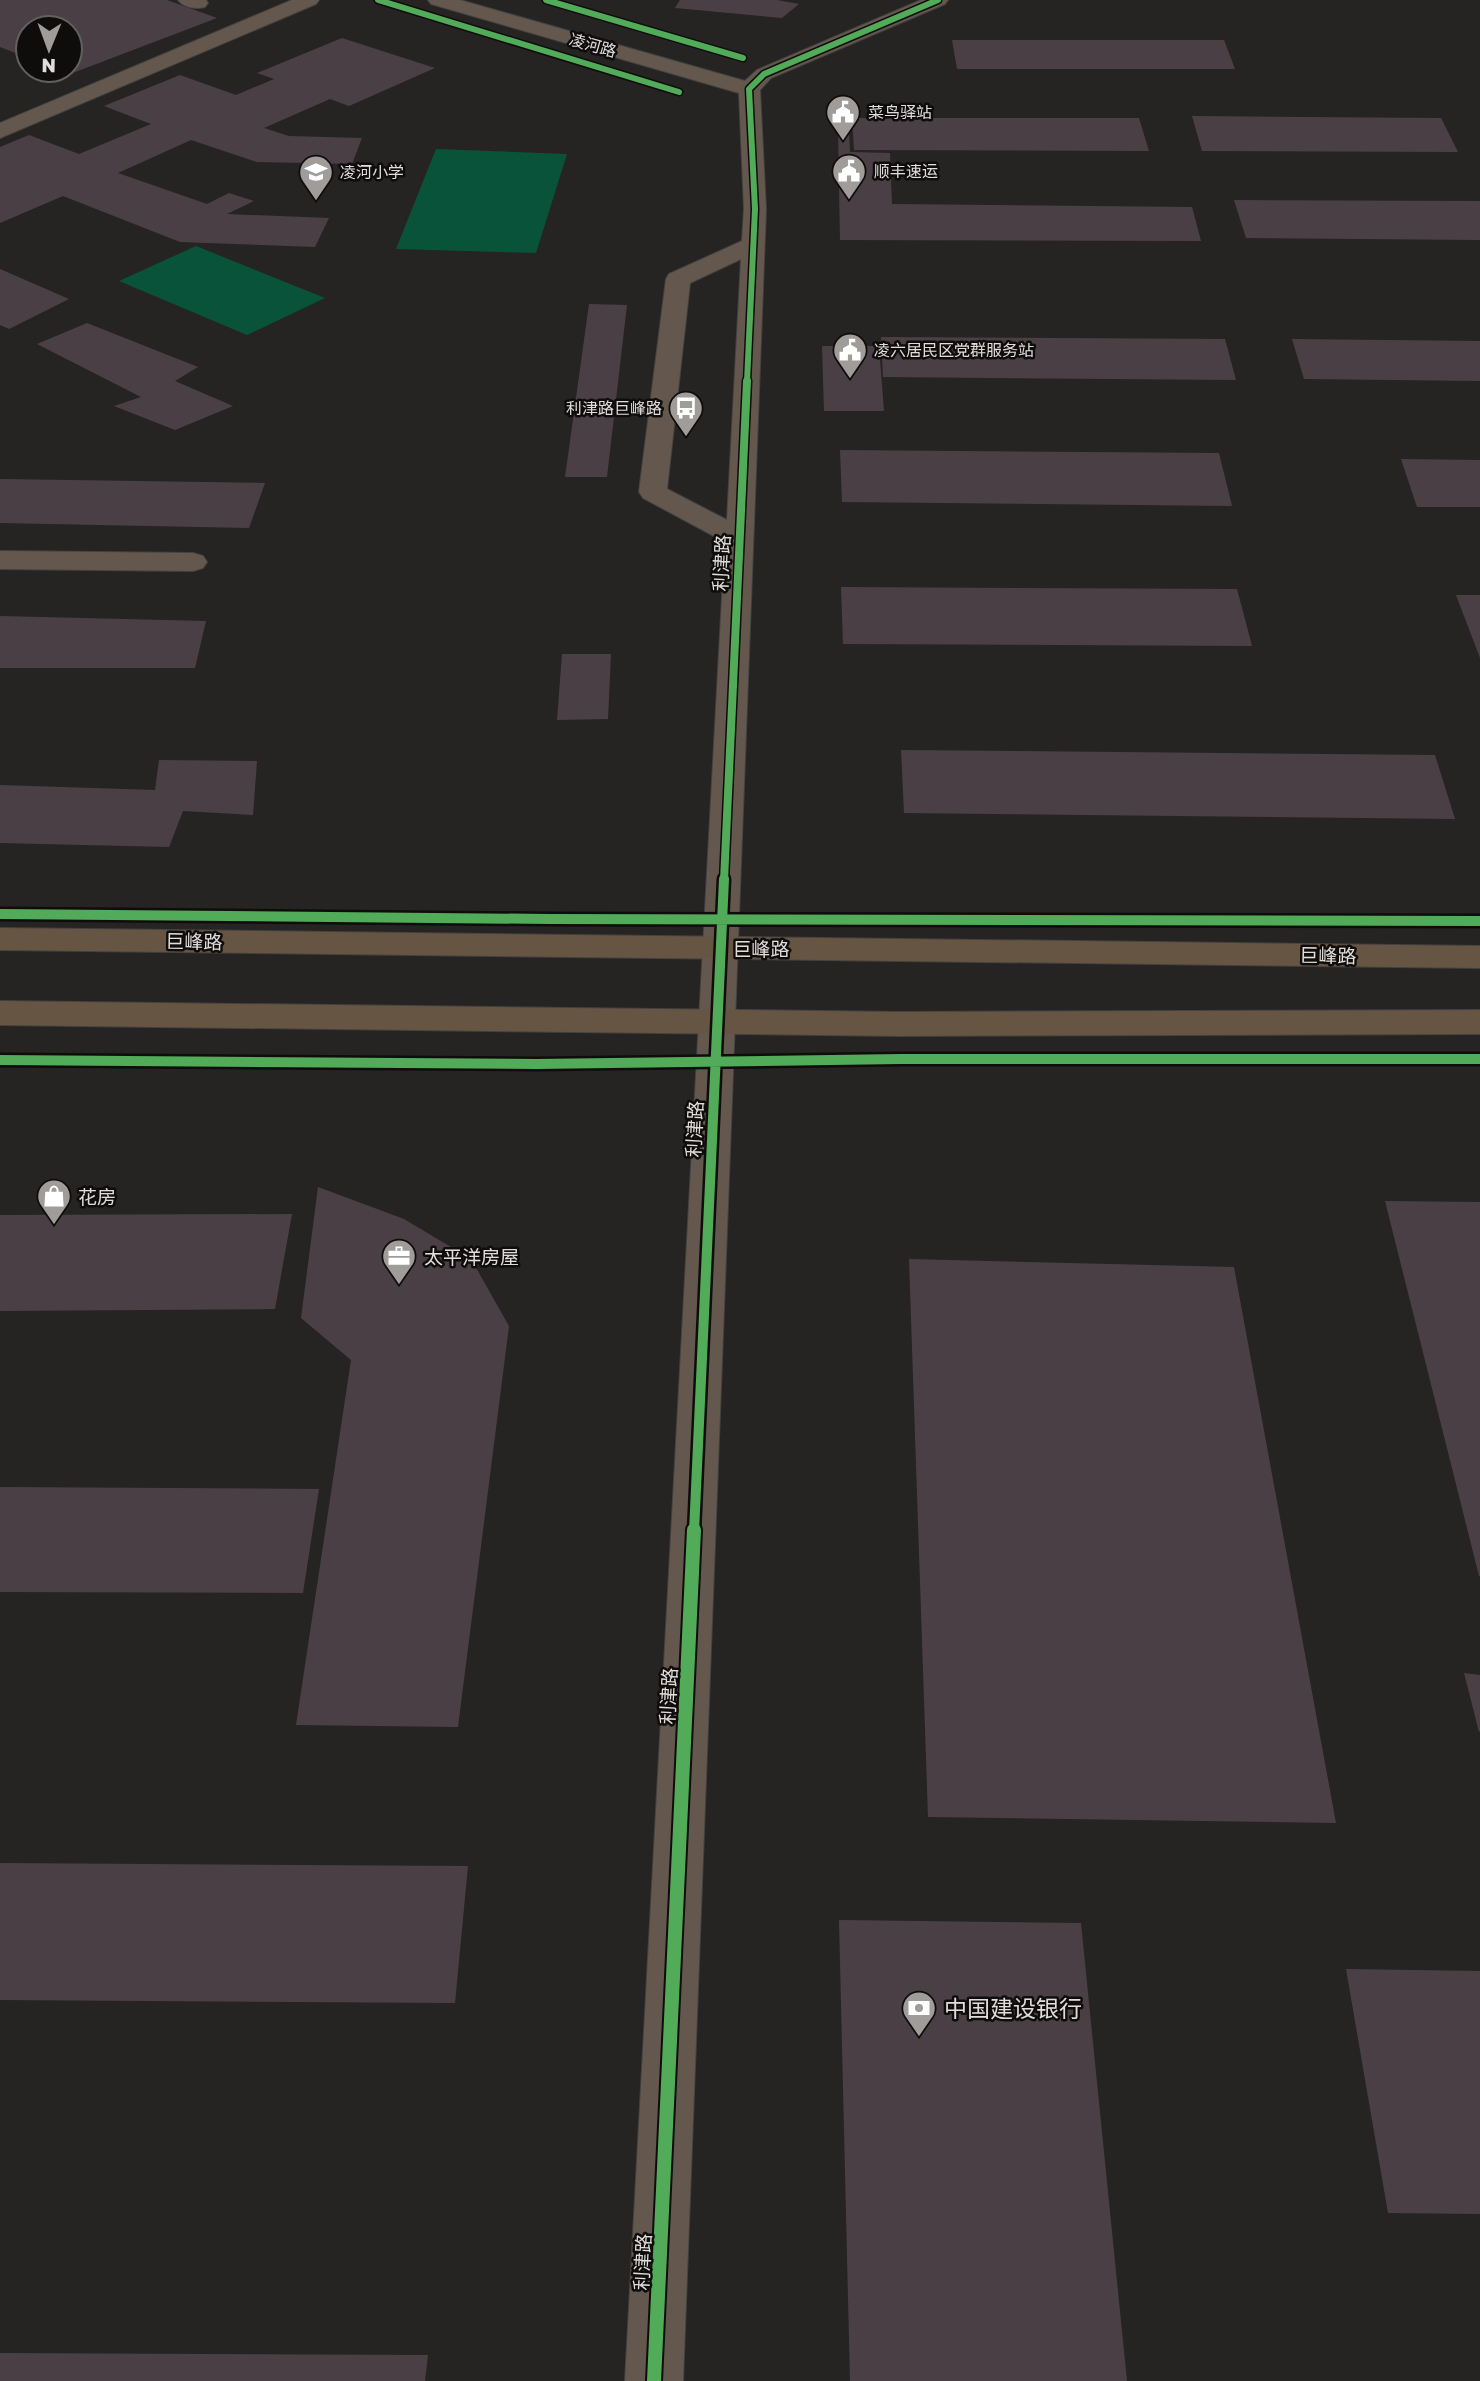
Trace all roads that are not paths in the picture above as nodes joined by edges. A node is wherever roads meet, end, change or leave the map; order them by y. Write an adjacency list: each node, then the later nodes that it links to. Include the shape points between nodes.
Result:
1 (309, 0): 6 (street)
2 (438, 0): 5 (street, 凌河路)
3 (938, 0): 5 (street)
4 (524, 4): 5 (street, 凌河路)
5 (756, 82): 7 (street, 利津路)
6 (0, 131)
7 (753, 245): 8 (street, 利津路); 8 (street, via 678,279 653,492)
8 (739, 538): 12 (street, 利津路)
9 (0, 560): 10 (street)
10 (193, 562)
11 (0, 939): 12 (main road, 巨峰路)
12 (719, 947): 13 (main road, 巨峰路); 15 (street, 利津路)
13 (1480, 957)
14 (0, 1013): 15 (main road)
15 (718, 1022): 16 (main road); 17 (street, 利津路)
16 (1480, 1022)
17 (654, 2381)

